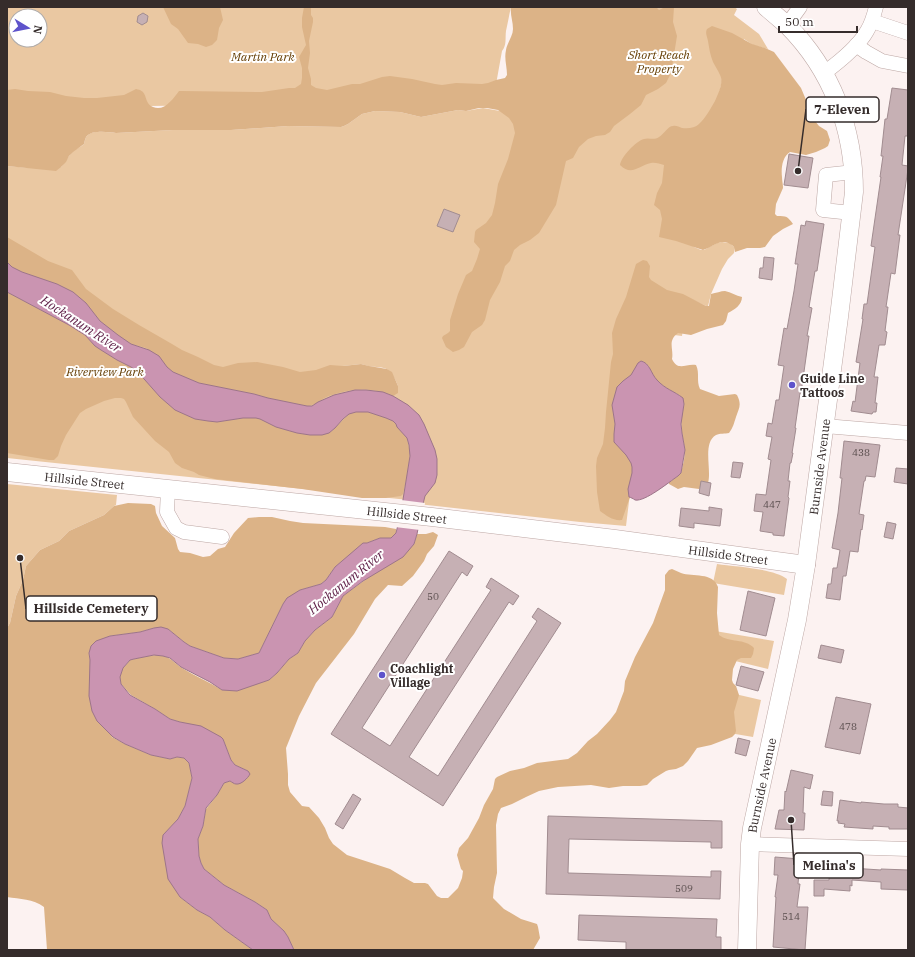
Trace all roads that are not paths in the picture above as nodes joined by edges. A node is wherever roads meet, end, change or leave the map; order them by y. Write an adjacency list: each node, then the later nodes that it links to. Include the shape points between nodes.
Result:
1 (766, 7): 5 (main road, Burnside Avenue)
2 (800, 7): 5 (street)
3 (876, 7): 4 (street)
4 (872, 21): 6 (street); 7 (street)
5 (787, 25): 9 (main road, Burnside Avenue)
6 (908, 33)
7 (856, 45): 8 (street, via 882,61); 9 (street)
8 (908, 66)
9 (824, 73): 10 (main road, Burnside Avenue, via 838,102 849,138)
10 (854, 172): 11 (main road, Burnside Avenue); 11 (street, via 826,175 823,210)
11 (852, 213): 12 (main road, Burnside Avenue)
12 (825, 426): 13 (street); 17 (main road, Burnside Avenue)
13 (908, 433)
14 (7, 472): 15 (main road, Hillside Street)
15 (168, 489): 16 (street, via 167,512 176,528 184,532); 17 (main road, Hillside Street, via 432,517)
16 (222, 537)
17 (806, 565): 18 (main road, Burnside Avenue)
18 (750, 844): 19 (street); 20 (main road, Burnside Avenue)
19 (908, 849)
20 (747, 950)

